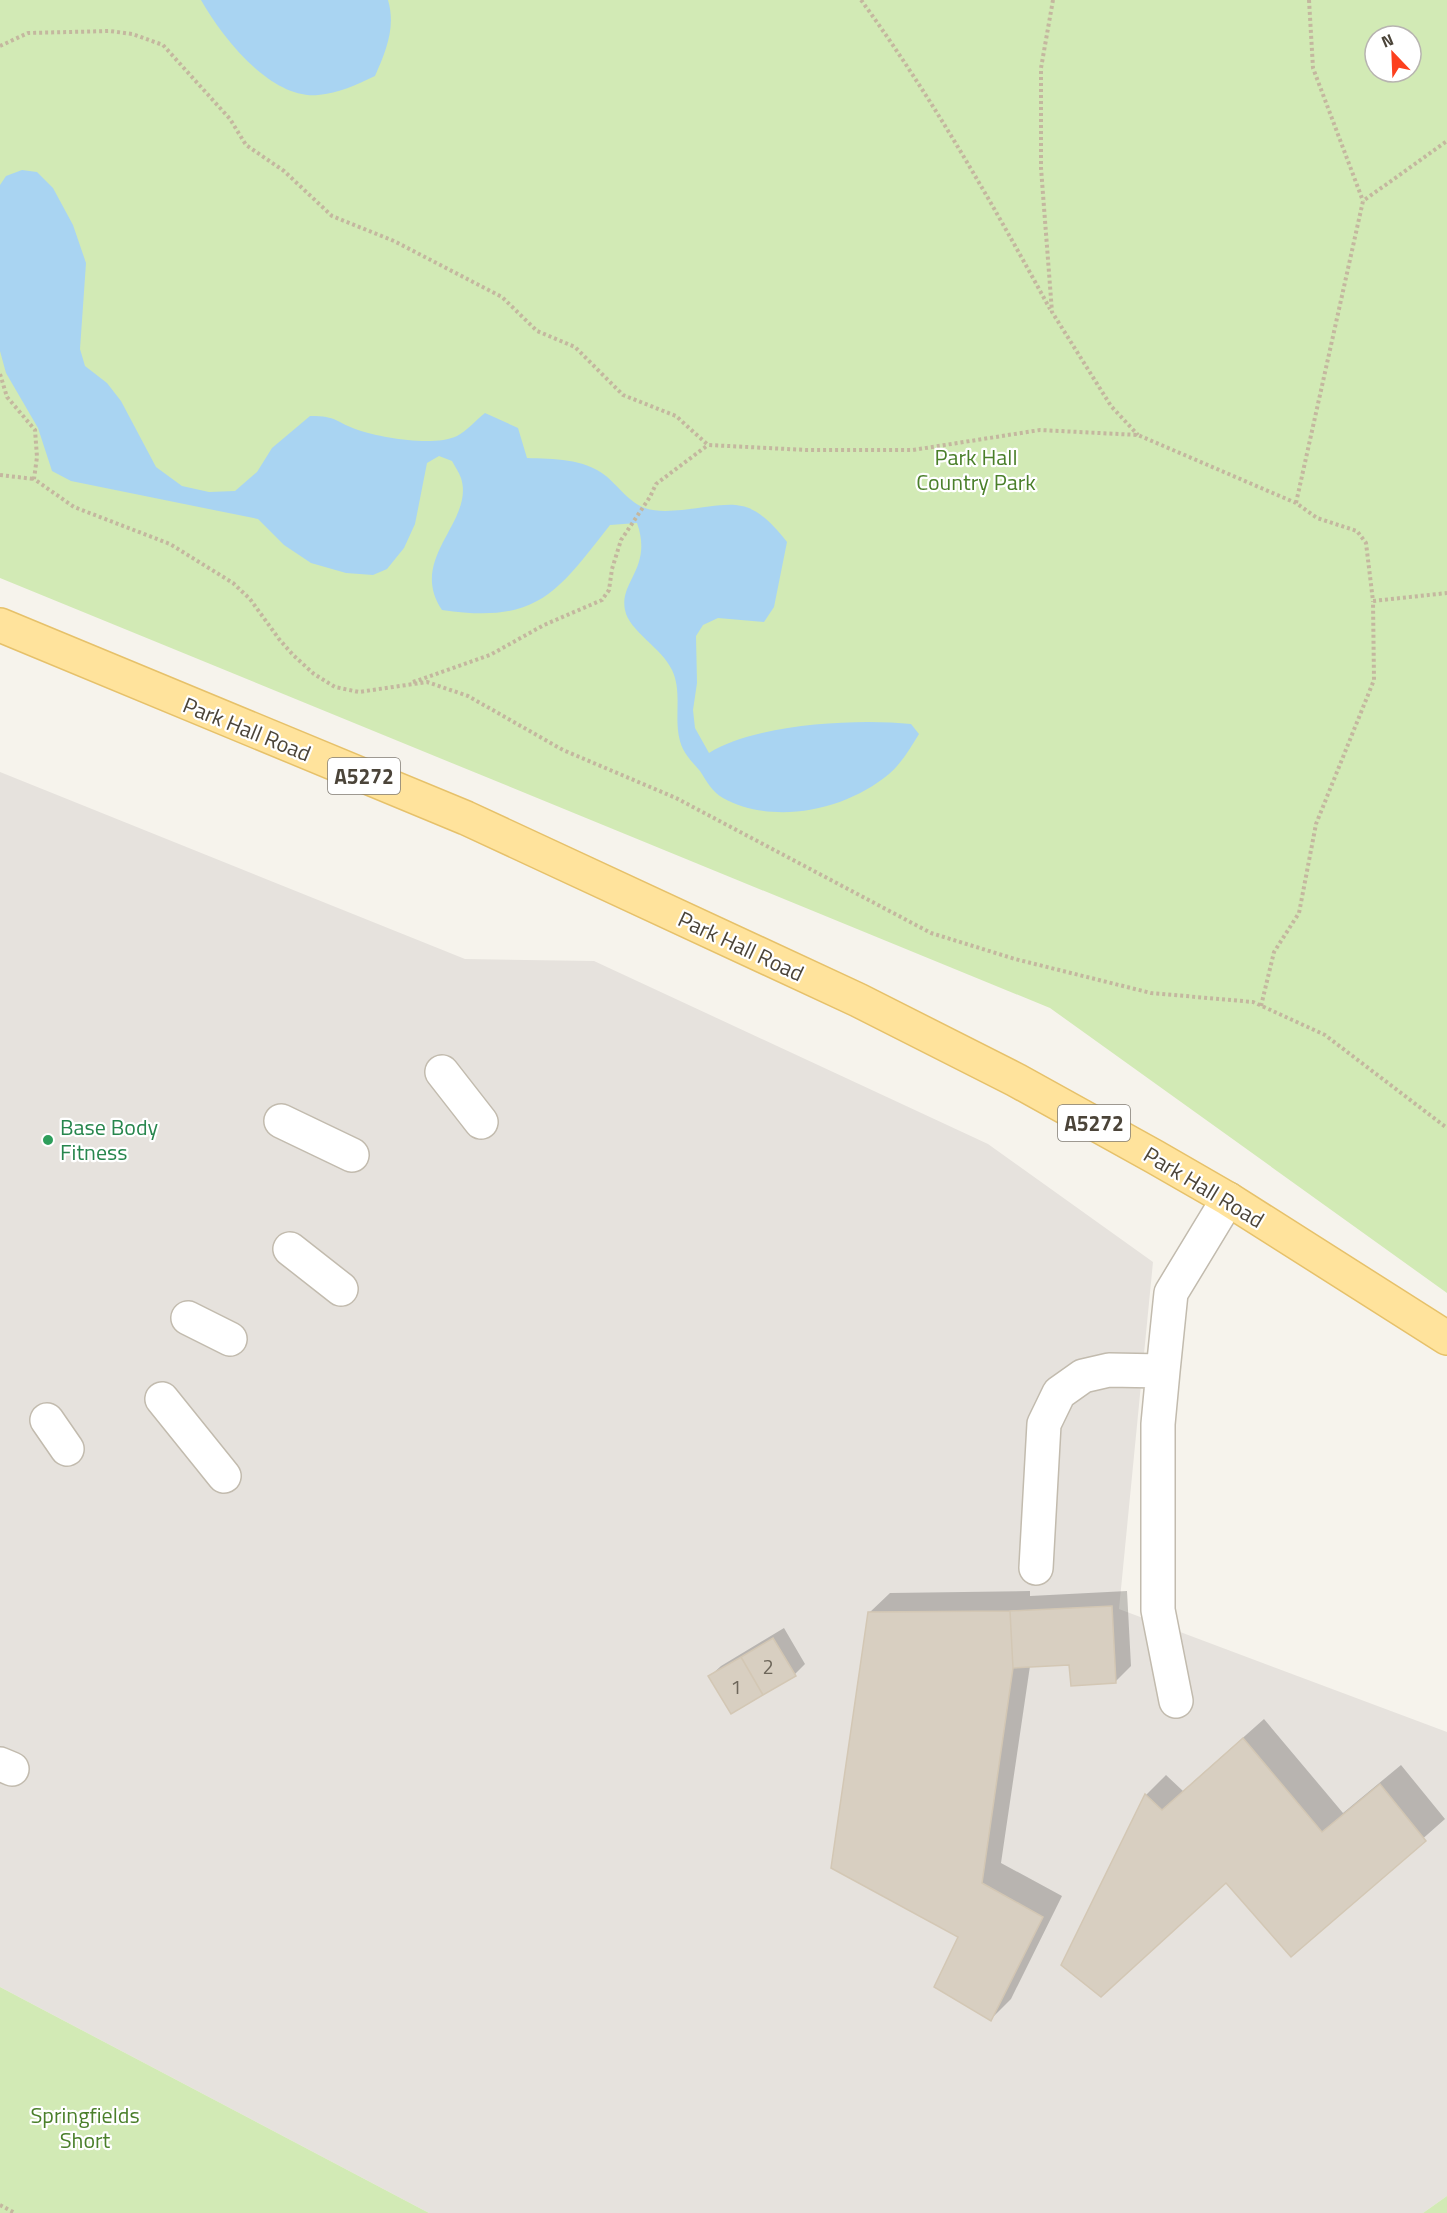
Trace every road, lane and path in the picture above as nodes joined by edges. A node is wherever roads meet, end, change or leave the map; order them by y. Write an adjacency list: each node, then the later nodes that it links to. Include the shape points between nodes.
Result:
1 (861, 0): 7 (path, via 991,201)
2 (1053, 0): 7 (path, via 1041,68 1041,168)
3 (1310, 0): 6 (path, via 1313,68)
4 (0, 46): 10 (path, via 28,33 110,31 163,45 230,119 246,145 284,171 332,216 394,241 502,297 537,331 575,347 623,395 676,416)
5 (1447, 141): 6 (path)
6 (1363, 201): 13 (path)
7 (1052, 312): 9 (path, via 1111,406)
8 (0, 374): 12 (path, via 7,397 35,430)
9 (1138, 435): 10 (path, via 1040,430 913,450); 13 (path)
10 (708, 445): 17 (path, via 656,484 625,535 609,590 602,600 544,625 490,655)
11 (0, 475): 12 (path)
12 (34, 479): 17 (path, via 74,507 170,544 233,583 293,655 335,687 359,692)
13 (1296, 503): 15 (path, via 1317,518 1357,531 1366,543)
14 (1447, 593): 15 (path)
15 (1373, 601): 18 (path, via 1374,680 1316,824 1299,913 1274,952)
16 (0, 625): 24 (main road, Park Hall Road / A5272, via 466,818 858,1000 1016,1080)
17 (409, 683): 18 (path, via 427,682 468,696 563,750 676,798 931,933 1151,993 1253,1002)
18 (1261, 1006): 22 (path, via 1325,1035)
19 (442, 1072): 21 (lane)
20 (281, 1121): 23 (lane)
21 (481, 1122)
22 (1447, 1128)
23 (352, 1155)
24 (1228, 1199): 28 (main road, Park Hall Road / A5272); 30 (lane, via 1171,1293)
25 (291, 1249): 26 (lane)
26 (341, 1289)
27 (189, 1318): 29 (lane)
28 (1447, 1338)
29 (230, 1339)
30 (1163, 1371): 35 (lane, via 1109,1370 1083,1376 1059,1393 1044,1424); 36 (lane, via 1158,1424 1158,1610)
31 (162, 1399): 34 (lane)
32 (47, 1420): 33 (lane)
33 (67, 1449)
34 (224, 1476)
35 (1036, 1568)
36 (1176, 1701)
37 (0, 2205): 38 (path)
38 (15, 2213)

